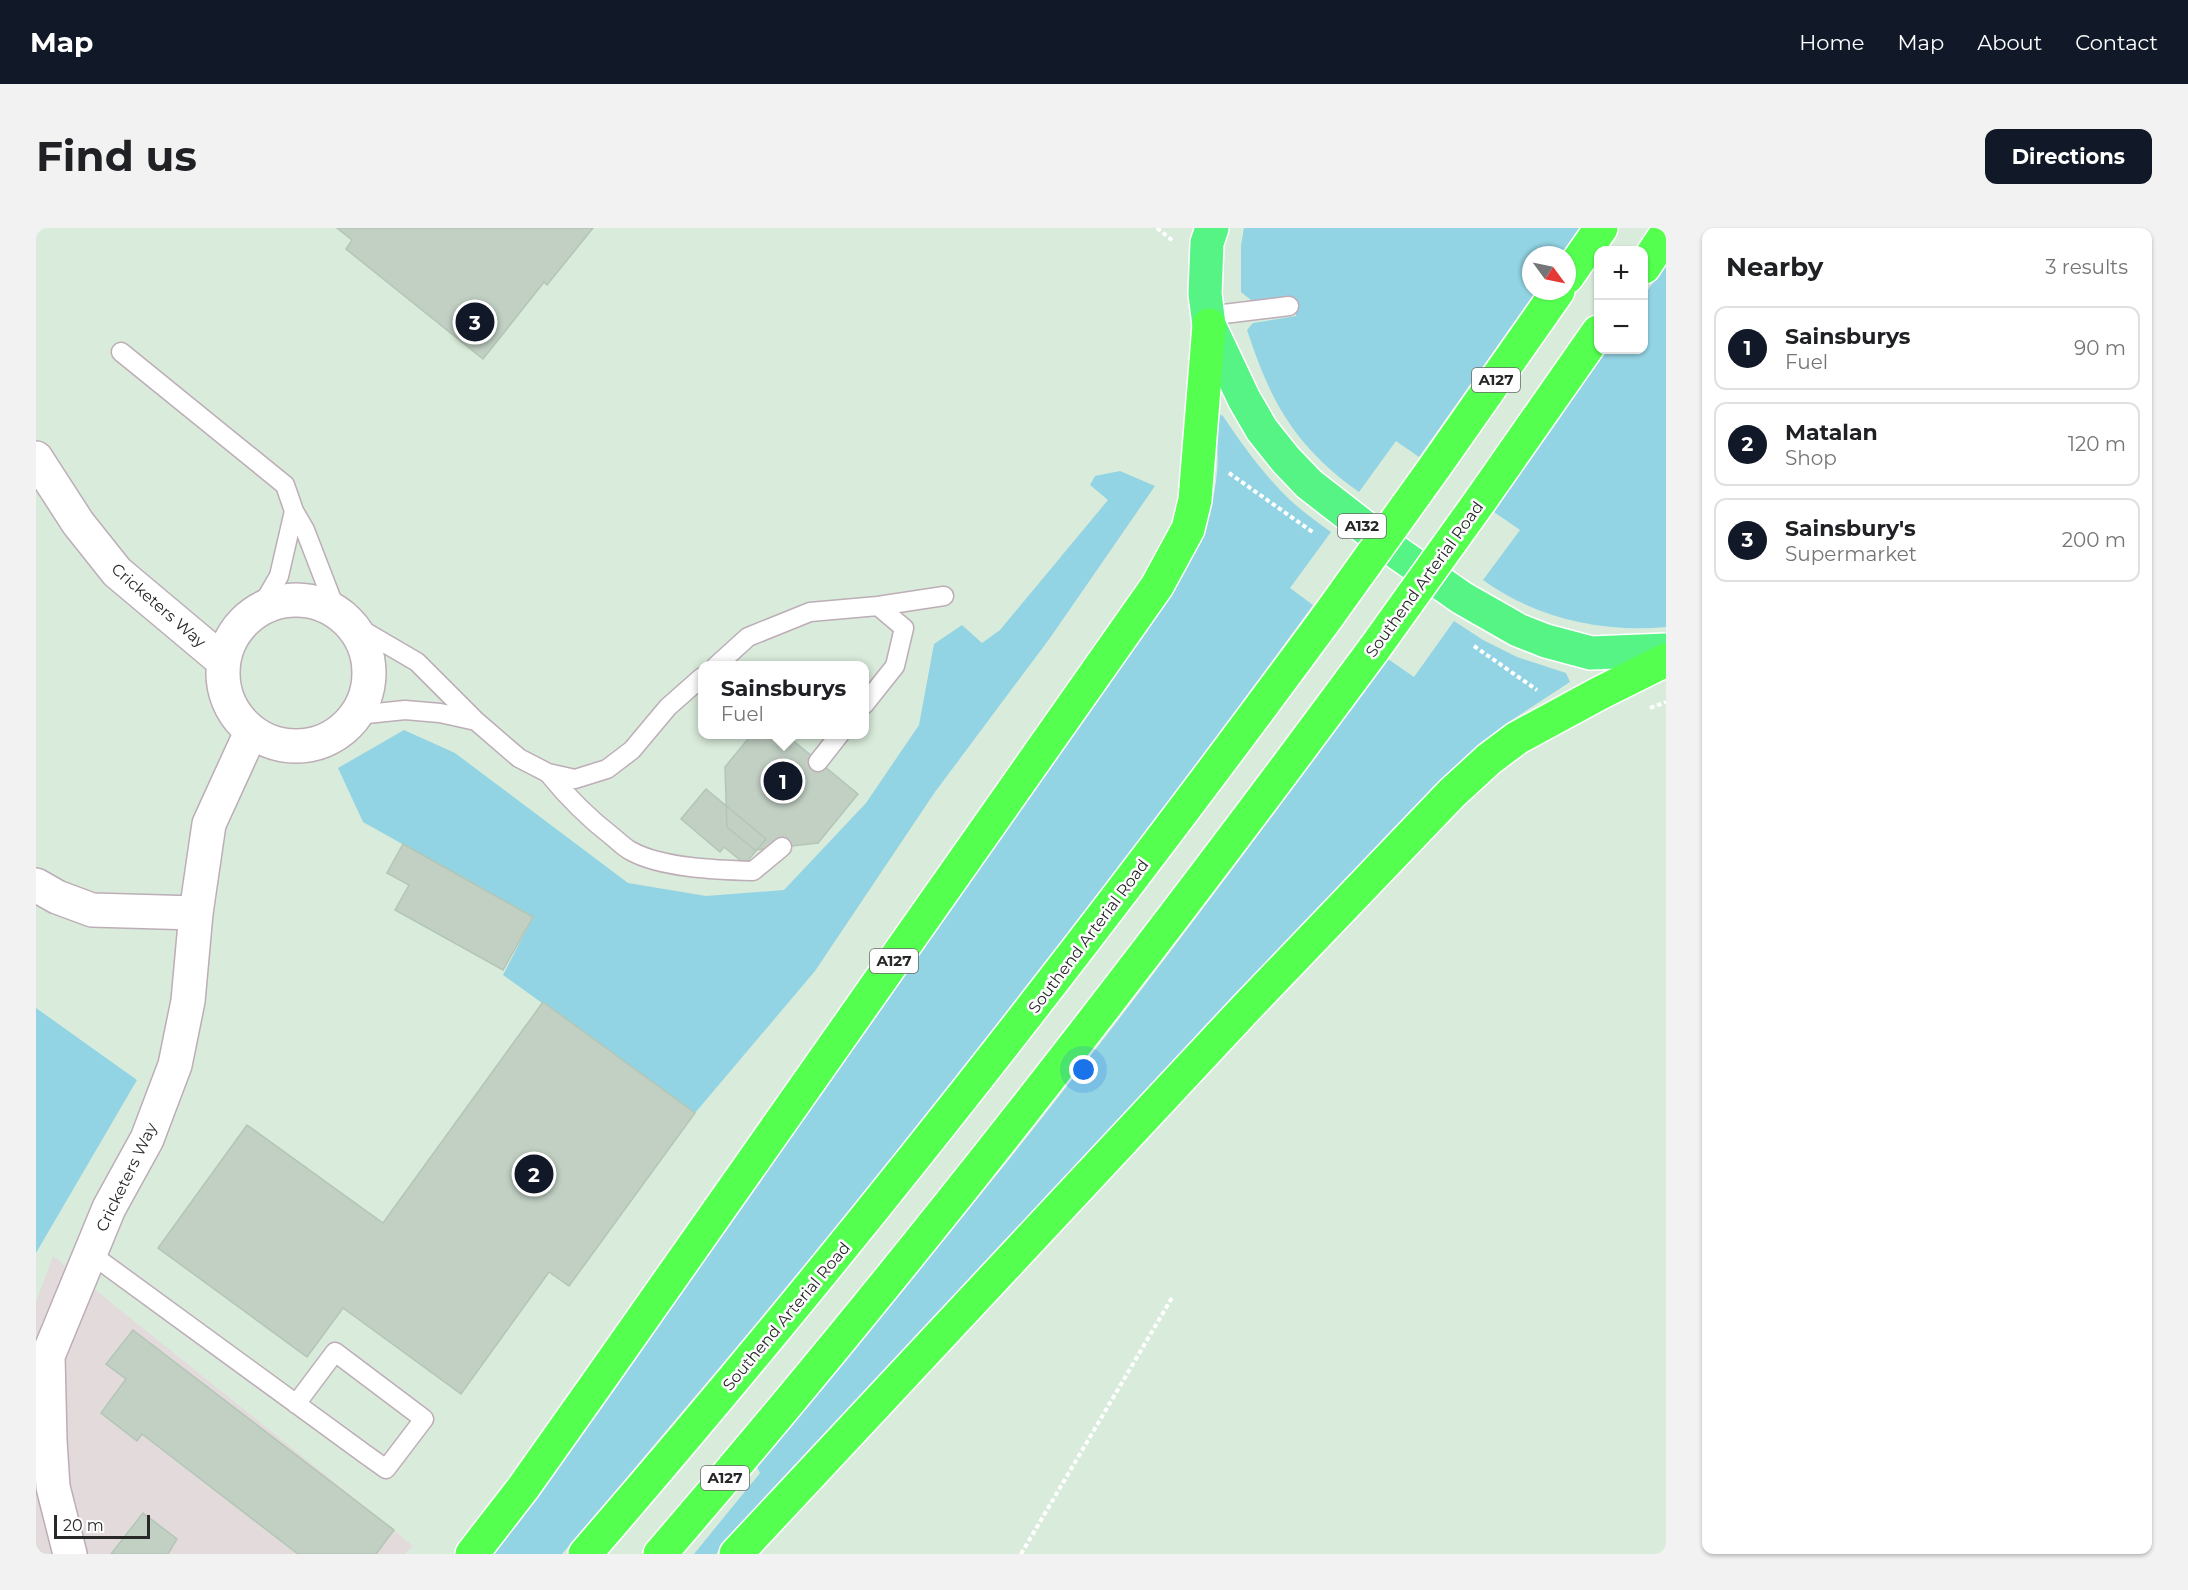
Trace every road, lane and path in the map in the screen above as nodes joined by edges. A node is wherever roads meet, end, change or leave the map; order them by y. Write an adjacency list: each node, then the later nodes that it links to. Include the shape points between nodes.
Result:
1 (1157, 228): 5 (path)
2 (1600, 228): 7 (highway)
3 (1208, 233): 10 (main road, A132)
4 (1666, 234): 6 (highway)
5 (1173, 241)
6 (1648, 261)
7 (1576, 264)
8 (1552, 300): 40 (highway, Southend Arterial Road / A127, bridge, via 1193,799 934,1135)
9 (1289, 306): 10 (lane)
10 (1208, 321): 19 (main road, A132, via 1244,399 1286,460 1332,503 1417,566 1494,617 1546,641 1592,653); 39 (highway, A127, via 1196,500 1174,557 605,1372)
11 (1594, 339): 41 (highway, Southend Arterial Road / A127, bridge, via 1374,649 1143,959 786,1406)
12 (121, 352): 14 (lane, via 285,485)
13 (36, 458): 21 (street, Cricketers Way, via 78,523 117,572)
14 (294, 511): 17 (lane, via 279,576); 18 (lane)
15 (944, 596): 16 (lane)
16 (878, 606): 22 (lane, via 810,612 748,637); 24 (lane, via 904,628 895,666)
17 (261, 607): 18 (street, via 291,598 327,605); 21 (street, via 236,630)
18 (345, 618): 25 (street, via 365,645 370,675); 26 (lane, via 417,662)
19 (1666, 650)
20 (1666, 660): 42 (highway, via 1518,738 1452,793 1246,1007)
21 (223, 661): 27 (street, via 225,693 233,712)
22 (722, 661)
23 (698, 681): 30 (lane, via 668,707 632,750 607,769 575,779)
24 (869, 699)
25 (357, 715): 26 (lane, via 405,710); 27 (street, via 333,737 303,747 276,744)
26 (476, 721): 30 (lane, via 519,758)
27 (252, 732): 33 (street, Cricketers Way, via 209,824)
28 (837, 739): 29 (lane)
29 (818, 762)
30 (548, 773): 31 (lane, via 571,802 607,832 631,851 656,860 717,870 753,871)
31 (782, 847)
32 (36, 885): 33 (street, via 92,910)
33 (196, 914): 34 (street, Cricketers Way, via 188,1001 175,1065 147,1139 110,1208)
34 (91, 1254): 36 (street, Cricketers Way); 37 (lane)
35 (1173, 1296): 43 (path)
36 (42, 1353): 38 (street, Cricketers Way, via 53,1487)
37 (296, 1404): 37 (lane, via 386,1469 423,1419 335,1352)
38 (70, 1554)
39 (472, 1554)
40 (585, 1554)
41 (660, 1554)
42 (736, 1554)
43 (1021, 1554)

